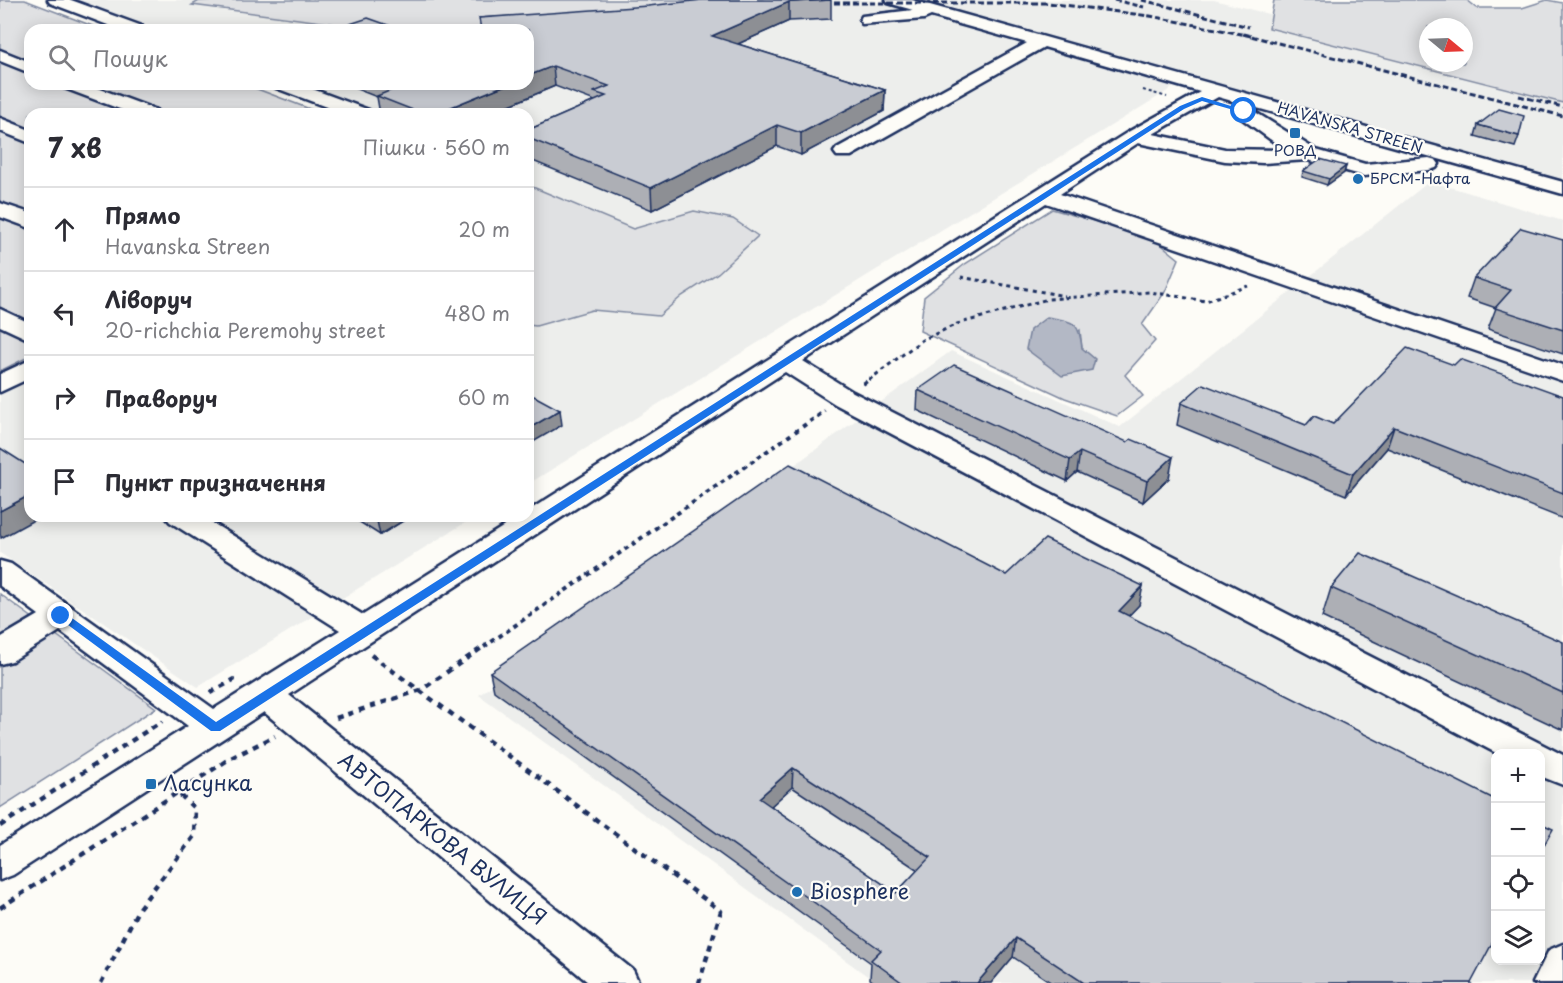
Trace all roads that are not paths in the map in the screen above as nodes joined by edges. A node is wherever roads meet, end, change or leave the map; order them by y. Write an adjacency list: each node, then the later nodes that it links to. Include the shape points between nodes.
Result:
1 (56, 0): 5 (street)
2 (894, 0): 3 (street, HAVANSKA STREEN)
3 (938, 12): 4 (street); 6 (street, HAVANSKA STREEN)
4 (868, 20)
5 (120, 24)
6 (1043, 41): 11 (street, HAVANSKA STREEN); 18 (street)
7 (0, 55): 8 (street)
8 (24, 65)
9 (86, 90): 12 (street)
10 (298, 90): 13 (street)
11 (1209, 94): 14 (street, HAVANSKA STREEN); 17 (street); 21 (street, HAVANSKA STREEN)
12 (134, 108)
13 (346, 108)
14 (1244, 111): 19 (street); 20 (street, HAVANSKA STREEN)
15 (0, 124): 16 (street)
16 (24, 134)
17 (1135, 136): 19 (street, via 1225,155); 22 (street)
18 (844, 152)
19 (1309, 154): 20 (street, via 1364,170)
20 (1429, 164): 23 (street, HAVANSKA STREEN)
21 (1563, 188)
22 (1043, 195): 28 (street); 30 (street)
23 (1563, 203)
24 (0, 209): 25 (street)
25 (24, 219)
26 (0, 316): 27 (street)
27 (24, 330)
28 (785, 362): 35 (street); 39 (street, via 844,398)
29 (24, 371): 31 (street)
30 (1563, 373)
31 (0, 384)
32 (189, 522): 35 (street)
33 (0, 571): 34 (street)
34 (61, 616): 36 (street); 38 (street)
35 (357, 635): 37 (street)
36 (0, 653)
37 (266, 694): 38 (street); 44 (street, АВТОПАРКОВА ВУЛИЦЯ)
38 (215, 728): 42 (street)
39 (1521, 749)
40 (1545, 762): 41 (street)
41 (1563, 771)
42 (0, 864)
43 (1563, 962): 45 (street)
44 (619, 983)
45 (1553, 983)

